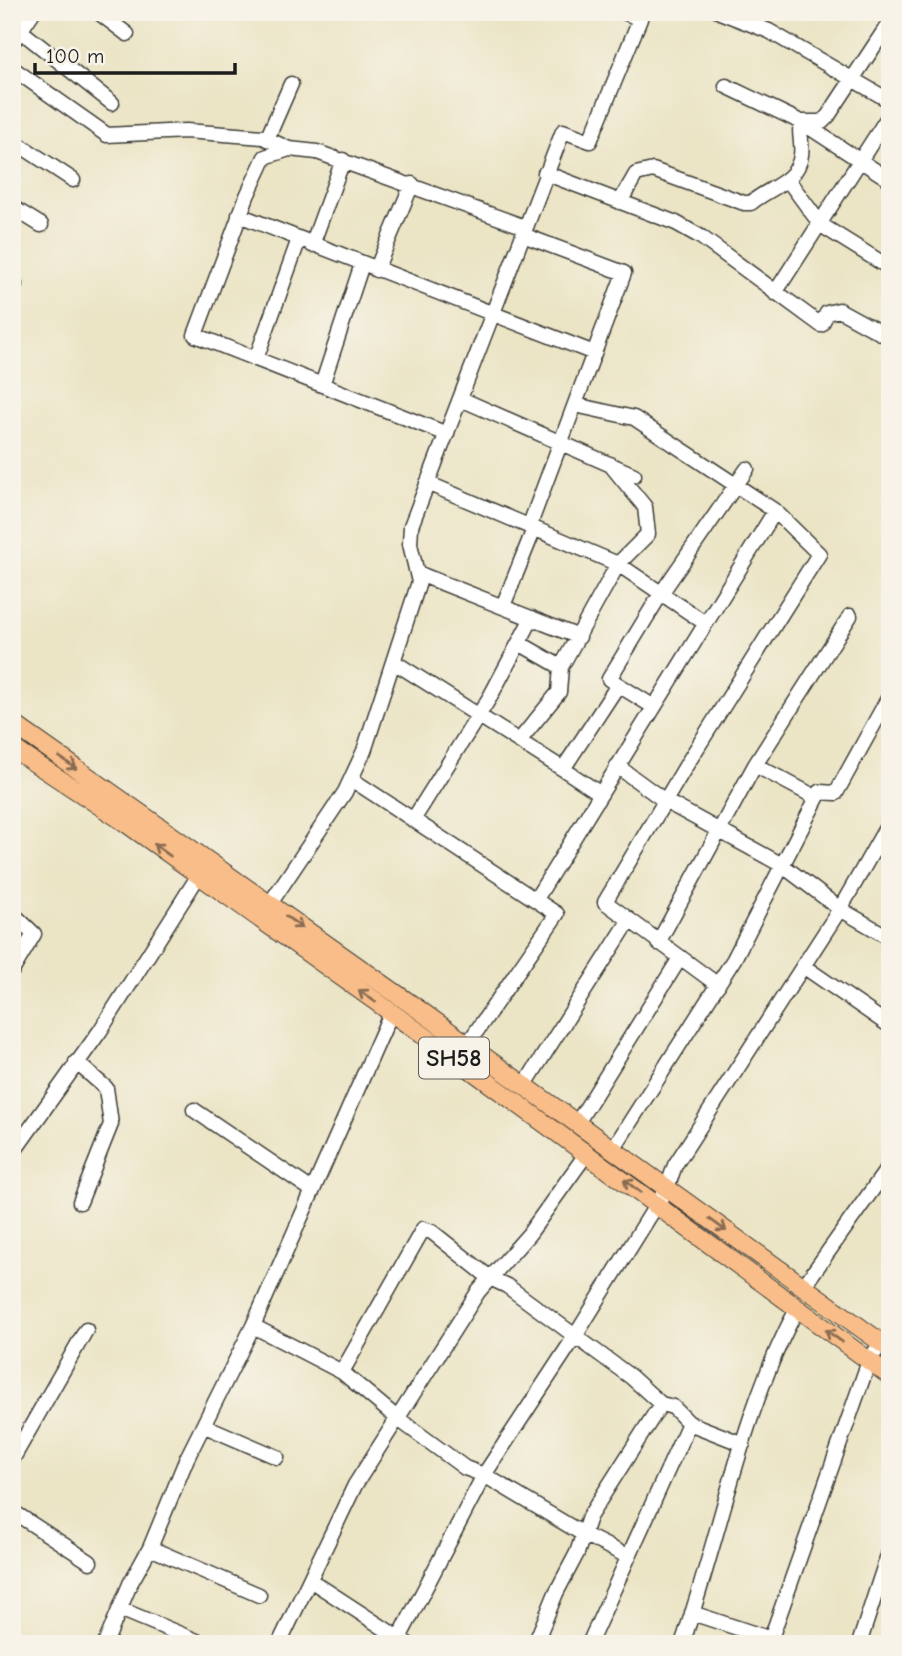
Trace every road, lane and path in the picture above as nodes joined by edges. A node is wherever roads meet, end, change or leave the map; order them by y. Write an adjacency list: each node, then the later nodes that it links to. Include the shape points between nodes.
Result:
1 (33, 12): 6 (street)
2 (98, 12): 7 (street)
3 (624, 12): 21 (street, via 640,19 590,141 563,131)
4 (720, 12): 9 (street, via 769,30)
5 (890, 22): 9 (street)
6 (15, 32): 13 (street)
7 (127, 34)
8 (12, 68): 16 (street, via 107,135 186,131)
9 (852, 80): 12 (street); 15 (street, via 822,122)
10 (291, 85): 16 (street)
11 (726, 86): 15 (street)
12 (890, 101)
13 (112, 103)
14 (890, 114): 20 (street)
15 (802, 122): 20 (street); 23 (street, via 801,158)
16 (267, 139): 18 (street)
17 (12, 140): 22 (street)
18 (289, 149): 19 (street); 28 (street, via 260,162)
19 (343, 160): 25 (street); 32 (street)
20 (860, 160): 24 (street); 30 (street)
21 (545, 173): 26 (street); 31 (street)
22 (73, 180)
23 (788, 180): 26 (street, via 751,204 653,170 636,174); 30 (street)
24 (890, 180)
25 (412, 184): 31 (street); 33 (street)
26 (620, 202): 35 (street, via 701,237)
27 (12, 207): 29 (street)
28 (239, 215): 32 (street); 39 (street, via 195,335)
29 (41, 225)
30 (821, 225): 34 (street); 35 (street)
31 (524, 231): 36 (street); 38 (street, via 624,272)
32 (306, 242): 33 (street); 39 (street)
33 (369, 267): 36 (street); 40 (street)
34 (890, 268)
35 (775, 293): 37 (street, via 821,325 827,313 839,310)
36 (494, 316): 38 (street); 41 (street)
37 (890, 338)
38 (594, 353): 42 (street)
39 (256, 359): 40 (street)
40 (322, 385): 43 (street)
41 (461, 399): 43 (street); 44 (street)
42 (575, 405): 44 (street); 49 (street, via 634,418)
43 (447, 434): 48 (street)
44 (561, 443): 45 (street); 51 (street)
45 (610, 464): 47 (street); 52 (street, via 645,508 648,534)
46 (747, 469): 49 (street)
47 (634, 475)
48 (427, 483): 51 (street); 53 (street, via 411,526)
49 (736, 486): 50 (street); 54 (street)
50 (775, 511): 58 (street); 76 (street, via 819,554)
51 (531, 528): 52 (street); 55 (street)
52 (618, 564): 54 (street); 59 (street)
53 (417, 573): 55 (street); 61 (street, via 419,582)
54 (660, 595): 58 (street); 63 (street, via 609,679)
55 (503, 606): 57 (street)
56 (850, 616): 70 (street)
57 (533, 618): 59 (street); 60 (street)
58 (705, 623): 65 (street)
59 (579, 637): 62 (street)
60 (519, 642): 62 (street); 66 (street)
61 (394, 662): 66 (street); 73 (street)
62 (561, 667): 68 (street, via 559,692)
63 (618, 685): 65 (street); 72 (street)
64 (890, 695): 75 (street, via 836,793 820,792)
65 (654, 707): 71 (street)
66 (477, 717): 68 (street); 77 (street)
67 (12, 723): 81 (main road, SH58, one-way to 81)
68 (519, 741): 72 (street)
69 (12, 748): 81 (main road, SH58, one-way to 69)
70 (755, 765): 75 (street); 79 (street)
71 (617, 766): 74 (street); 76 (street)
72 (563, 769): 74 (street)
73 (351, 779): 77 (street); 83 (street)
74 (601, 794): 82 (street)
75 (817, 798): 80 (street)
76 (665, 801): 79 (street); 86 (street, via 605,902)
77 (413, 820): 82 (street)
78 (890, 821): 84 (street)
79 (718, 830): 80 (street); 88 (street)
80 (782, 865): 84 (street); 92 (street)
81 (203, 869): 83 (main road, SH58); 93 (main road, SH58, one-way to 81); 96 (street)
82 (536, 899): 95 (street, via 557,914)
83 (270, 905): 95 (main road, SH58, one-way to 95)
84 (840, 909): 87 (street); 90 (street)
85 (12, 912): 91 (street, via 34,934)
86 (629, 921): 88 (street); 97 (street)
87 (890, 938)
88 (658, 943): 89 (street)
89 (680, 958): 92 (street); 99 (street)
90 (803, 967): 94 (street); 104 (street, via 675,1165)
91 (12, 971)
92 (718, 985): 100 (street)
93 (391, 1013): 101 (main road, SH58); 105 (street)
94 (890, 1026)
95 (467, 1045): 97 (main road, SH58)
96 (76, 1062): 102 (street); 106 (street, via 106,1088 111,1124)
97 (524, 1086): 99 (main road, SH58)
98 (194, 1110): 105 (street)
99 (577, 1123): 100 (main road, SH58)
100 (613, 1149): 104 (main road, SH58)
101 (587, 1153): 107 (main road, SH58, one-way to 101); 108 (street, via 529,1234)
102 (12, 1154)
103 (890, 1165): 109 (street)
104 (667, 1188): 107 (street); 109 (main road, SH58, one-way to 109)
105 (312, 1190): 111 (street)
106 (79, 1202)
107 (656, 1204): 110 (main road, SH58); 113 (street)
108 (490, 1278): 113 (street); 116 (street, via 423,1229); 119 (street)
109 (803, 1287): 114 (main road, SH58)
110 (797, 1309): 115 (main road, SH58, one-way to 110); 123 (street, via 777,1348)
111 (254, 1325): 116 (street); 121 (street)
112 (86, 1330): 122 (street)
113 (574, 1338): 118 (street); 126 (street)
114 (885, 1346): 115 (street)
115 (869, 1361): 117 (main road, SH58); 137 (street)
116 (342, 1371): 119 (street)
117 (890, 1376)
118 (661, 1404): 120 (street, via 673,1407); 128 (street, via 589,1517)
119 (397, 1418): 126 (street, via 465,1468); 133 (street, via 355,1485)
120 (689, 1423): 123 (street); 131 (street)
121 (205, 1426): 124 (street); 129 (street)
122 (18, 1436): 125 (street)
123 (743, 1444): 136 (street)
124 (277, 1457)
125 (12, 1460)
126 (484, 1475): 128 (street); 138 (street)
127 (12, 1511): 132 (street)
128 (583, 1534): 131 (street); 142 (street)
129 (150, 1548): 134 (street); 135 (street)
130 (890, 1549): 145 (street)
131 (627, 1556): 143 (street)
132 (90, 1562)
133 (310, 1580): 138 (street); 141 (street)
134 (259, 1595)
135 (120, 1609): 139 (street); 140 (street)
136 (692, 1613): 137 (street); 144 (street)
137 (770, 1641)
138 (400, 1642)
139 (105, 1644)
140 (204, 1644)
141 (279, 1644)
142 (536, 1644)
143 (589, 1644)
144 (682, 1644)
145 (859, 1644)

